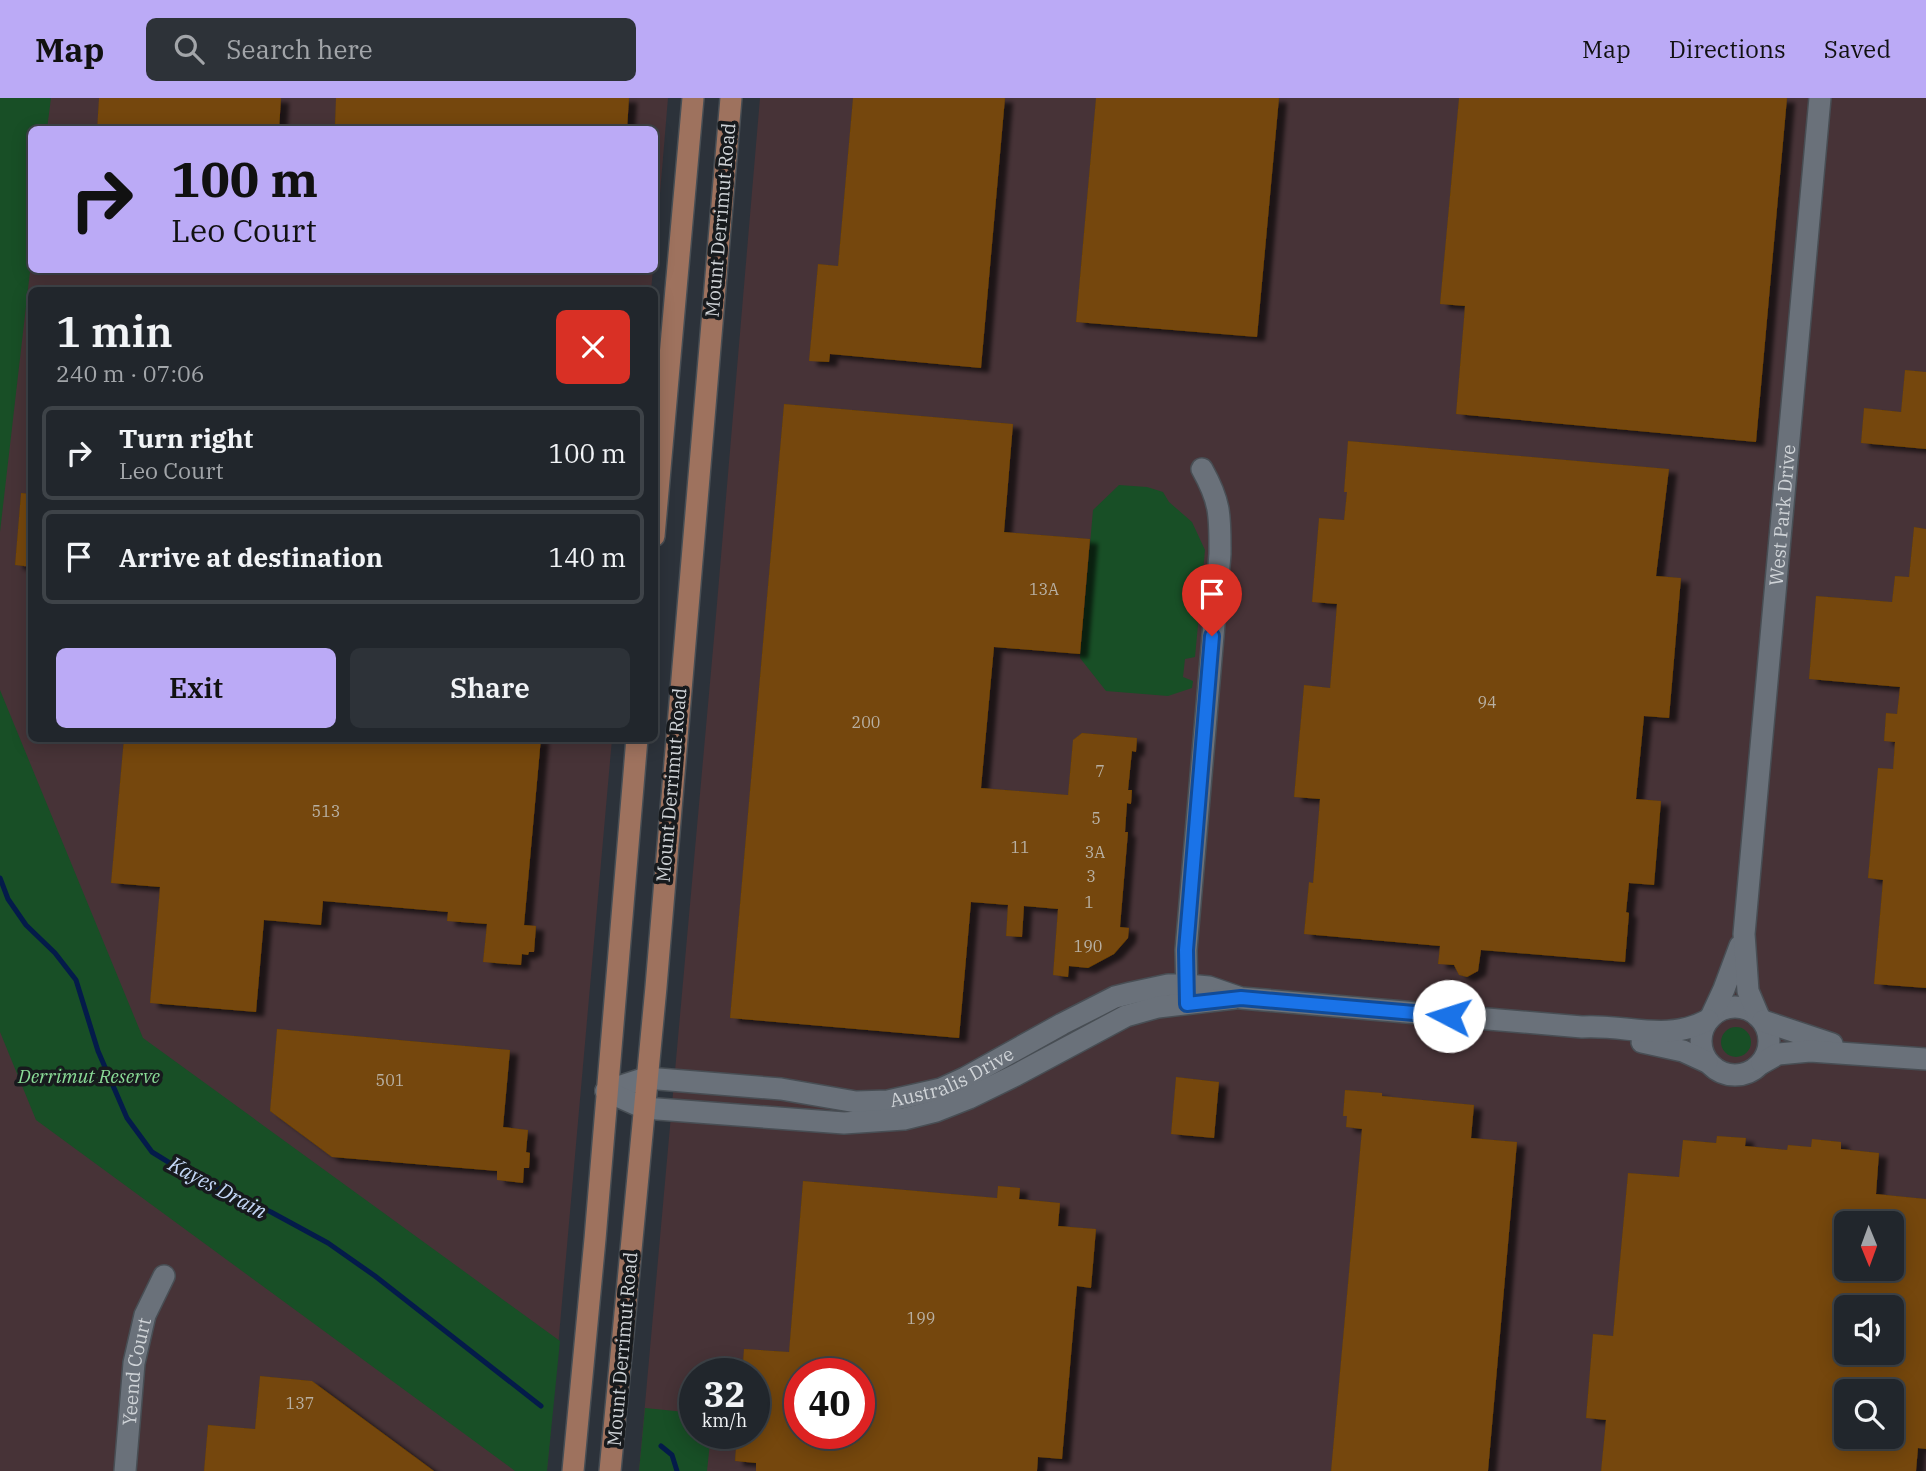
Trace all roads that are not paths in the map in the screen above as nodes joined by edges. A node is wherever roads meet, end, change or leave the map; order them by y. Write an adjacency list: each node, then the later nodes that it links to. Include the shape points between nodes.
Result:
1 (693, 98): 5 (main road, Mount Derrimut Road)
2 (731, 98): 16 (main road, Mount Derrimut Road)
3 (1820, 98): 7 (street, West Park Drive)
4 (1202, 470): 8 (street, via 1219,507 1220,554 1186,950)
5 (658, 491)
6 (637, 742): 17 (main road, Mount Derrimut Road)
7 (1744, 934): 9 (street, West Park Drive); 10 (street, West Park Drive, via 1748,991)
8 (1187, 994): 11 (street, Australis Drive); 16 (street, Australis Drive, via 1150,988 1115,997 941,1089 888,1101 856,1102); 18 (street, Australis Drive, via 1126,1016 969,1098 904,1119 844,1123)
9 (1709, 1018): 10 (street, via 1731,1007 1746,1009); 11 (street, Australis Drive, via 1684,1030 1663,1033); 14 (street, via 1700,1037)
10 (1761, 1019): 12 (street); 15 (street, via 1770,1042)
11 (1582, 1027): 14 (street, Australis Drive, via 1672,1048)
12 (1864, 1053): 13 (street); 15 (street, via 1791,1051)
13 (1926, 1059)
14 (1707, 1062): 15 (street, via 1734,1076)
15 (1762, 1063)
16 (646, 1078): 17 (street); 18 (main road, Mount Derrimut Road)
17 (607, 1091): 18 (street); 21 (main road, Mount Derrimut Road)
18 (644, 1108): 22 (main road, Mount Derrimut Road)
19 (164, 1276): 20 (street, Yeend Court, via 145,1315 134,1363)
20 (125, 1471)
21 (573, 1471)
22 (610, 1471)

